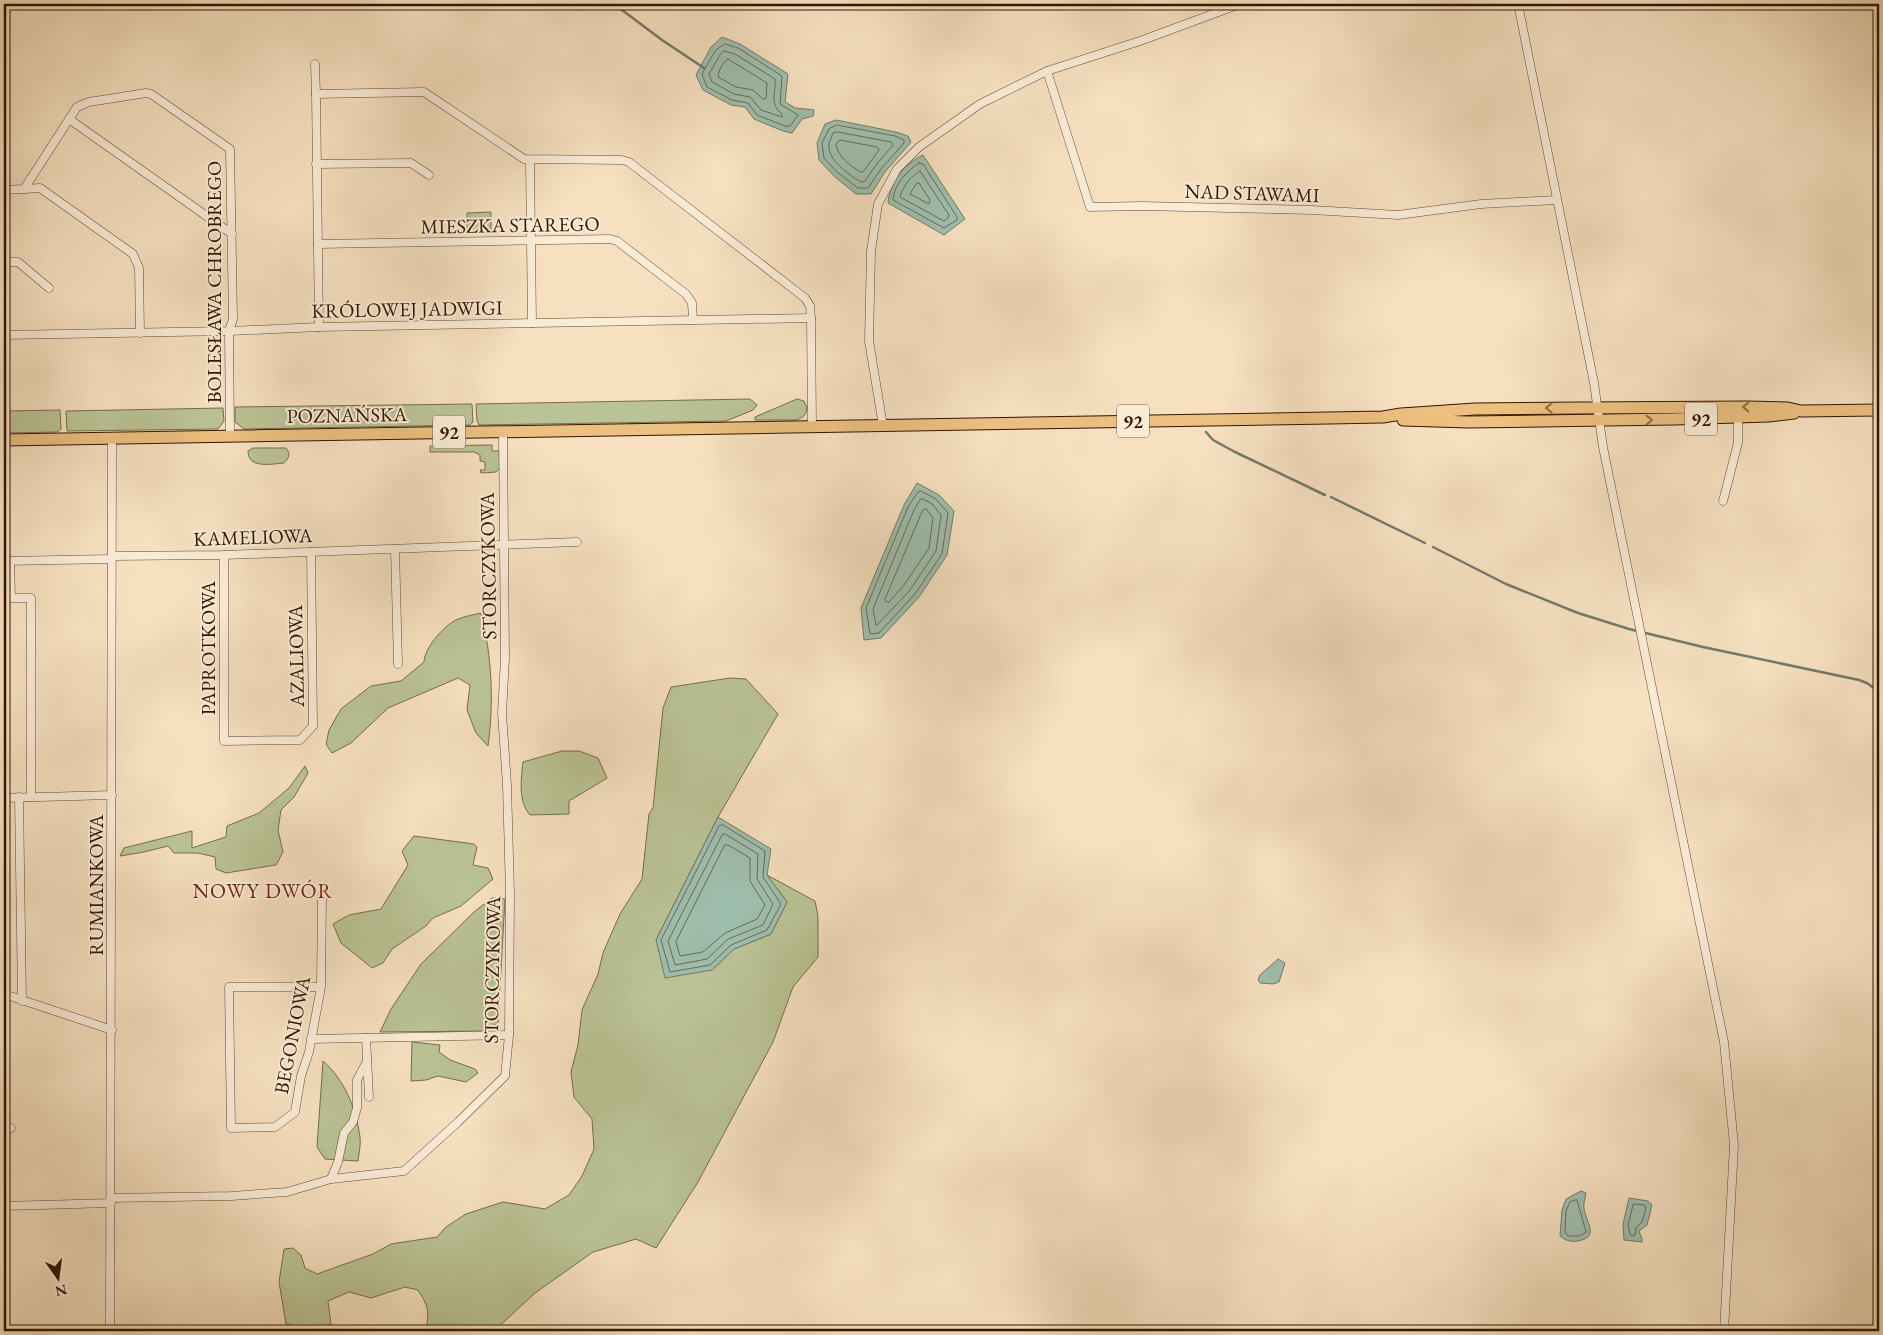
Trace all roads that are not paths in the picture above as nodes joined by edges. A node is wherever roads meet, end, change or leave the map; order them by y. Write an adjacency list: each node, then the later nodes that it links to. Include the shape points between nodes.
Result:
1 (1240, 4): 4 (street)
2 (1518, 4): 12 (street)
3 (315, 64): 5 (street)
4 (1047, 71): 12 (street, NAD STAWAMI, via 1090,207 1312,210 1398,215 1481,204); 31 (street, via 980,104 919,147 897,169 878,204 871,251 869,341)
5 (316, 94): 7 (street, via 424,92 519,156); 8 (street)
6 (69, 119): 10 (street, BOLESŁAWA CHROBREGO); 13 (street); 13 (street, BOLESŁAWA CHROBREGO, via 80,104 146,93 226,145 230,149)
7 (530, 160): 14 (street); 18 (street, via 629,162 805,298)
8 (316, 164): 9 (street, via 411,163); 15 (street)
9 (429, 175)
10 (24, 189): 11 (street); 23 (street, via 40,188 133,254 139,268)
11 (4, 190)
12 (1556, 200): 25 (street)
13 (232, 234): 22 (street, BOLESŁAWA CHROBREGO, via 233,319)
14 (530, 241): 15 (street, MIESZKA STAREGO); 19 (street, MIESZKA STAREGO, via 617,241 686,294 692,303); 20 (street)
15 (318, 244): 21 (street)
16 (4, 262): 17 (street, via 18,262)
17 (49, 288)
18 (811, 318): 19 (street, KRÓLOWEJ JADWIGI); 32 (street)
19 (693, 320): 20 (street, KRÓLOWEJ JADWIGI)
20 (532, 323): 21 (street, KRÓLOWEJ JADWIGI)
21 (319, 326): 22 (street, KRÓLOWEJ JADWIGI)
22 (229, 331): 23 (street, KRÓLOWEJ JADWIGI); 34 (street, BOLESŁAWA CHROBREGO)
23 (140, 333): 24 (street, KRÓLOWEJ JADWIGI)
24 (4, 335)
25 (1597, 409): 27 (main road, 92, one-way to 25, via 1748,406); 28 (main road, 92, one-way to 28, via 1475,410); 30 (street)
26 (1879, 410): 27 (main road, 92)
27 (1801, 411): 29 (main road, 92)
28 (1383, 417): 30 (main road, 92, via 1460,422); 31 (main road, 92)
29 (1738, 418): 30 (main road, 92, one-way to 29); 37 (street, via 1738,443)
30 (1600, 420): 65 (street, via 1724,1042 1734,1145)
31 (882, 426): 32 (main road, 92)
32 (812, 427): 33 (main road, POZNAŃSKA / 92)
33 (504, 432): 34 (main road, POZNAŃSKA / 92); 39 (street, STORCZYKOWA)
34 (230, 436): 35 (main road, POZNAŃSKA / 92)
35 (112, 438): 36 (main road, POZNAŃSKA / 92); 43 (street, RUMIANKOWA)
36 (4, 440)
37 (1723, 501)
38 (577, 542): 39 (street, KAMELIOWA)
39 (503, 546): 40 (street, KAMELIOWA); 56 (street, STORCZYKOWA, via 505,658 502,713 510,893)
40 (395, 549): 41 (street, KAMELIOWA); 45 (street)
41 (311, 552): 42 (street, KAMELIOWA); 46 (street, AZALIOWA, via 313,726 300,740)
42 (224, 555): 43 (street, KAMELIOWA); 46 (street, PAPROTKOWA)
43 (112, 558): 44 (street, KAMELIOWA); 47 (street, RUMIANKOWA)
44 (7, 561): 49 (street, via 10,598 31,598)
45 (398, 664)
46 (224, 742)
47 (112, 795): 49 (street); 55 (street, RUMIANKOWA)
48 (19, 797): 49 (street); 50 (street); 54 (street)
49 (31, 797)
50 (4, 798)
51 (322, 896): 52 (street, BEGONIOWA)
52 (320, 988): 58 (street, BEGONIOWA); 58 (street, BEGONIOWA, via 230,987 231,1128 275,1127 295,1112)
53 (4, 994): 54 (street)
54 (22, 1001): 55 (street)
55 (112, 1030): 62 (street, RUMIANKOWA)
56 (509, 1035): 57 (street); 61 (street, STORCZYKOWA, via 505,1076 404,1171)
57 (366, 1038): 58 (street); 59 (street)
58 (311, 1039)
59 (367, 1061): 60 (street); 61 (street, via 357,1080 357,1108 344,1133)
60 (369, 1097)
61 (331, 1179): 62 (street, STORCZYKOWA, via 287,1192)
62 (112, 1200): 63 (street, STORCZYKOWA); 64 (street, RUMIANKOWA)
63 (4, 1206)
64 (110, 1331)
65 (1724, 1331)

